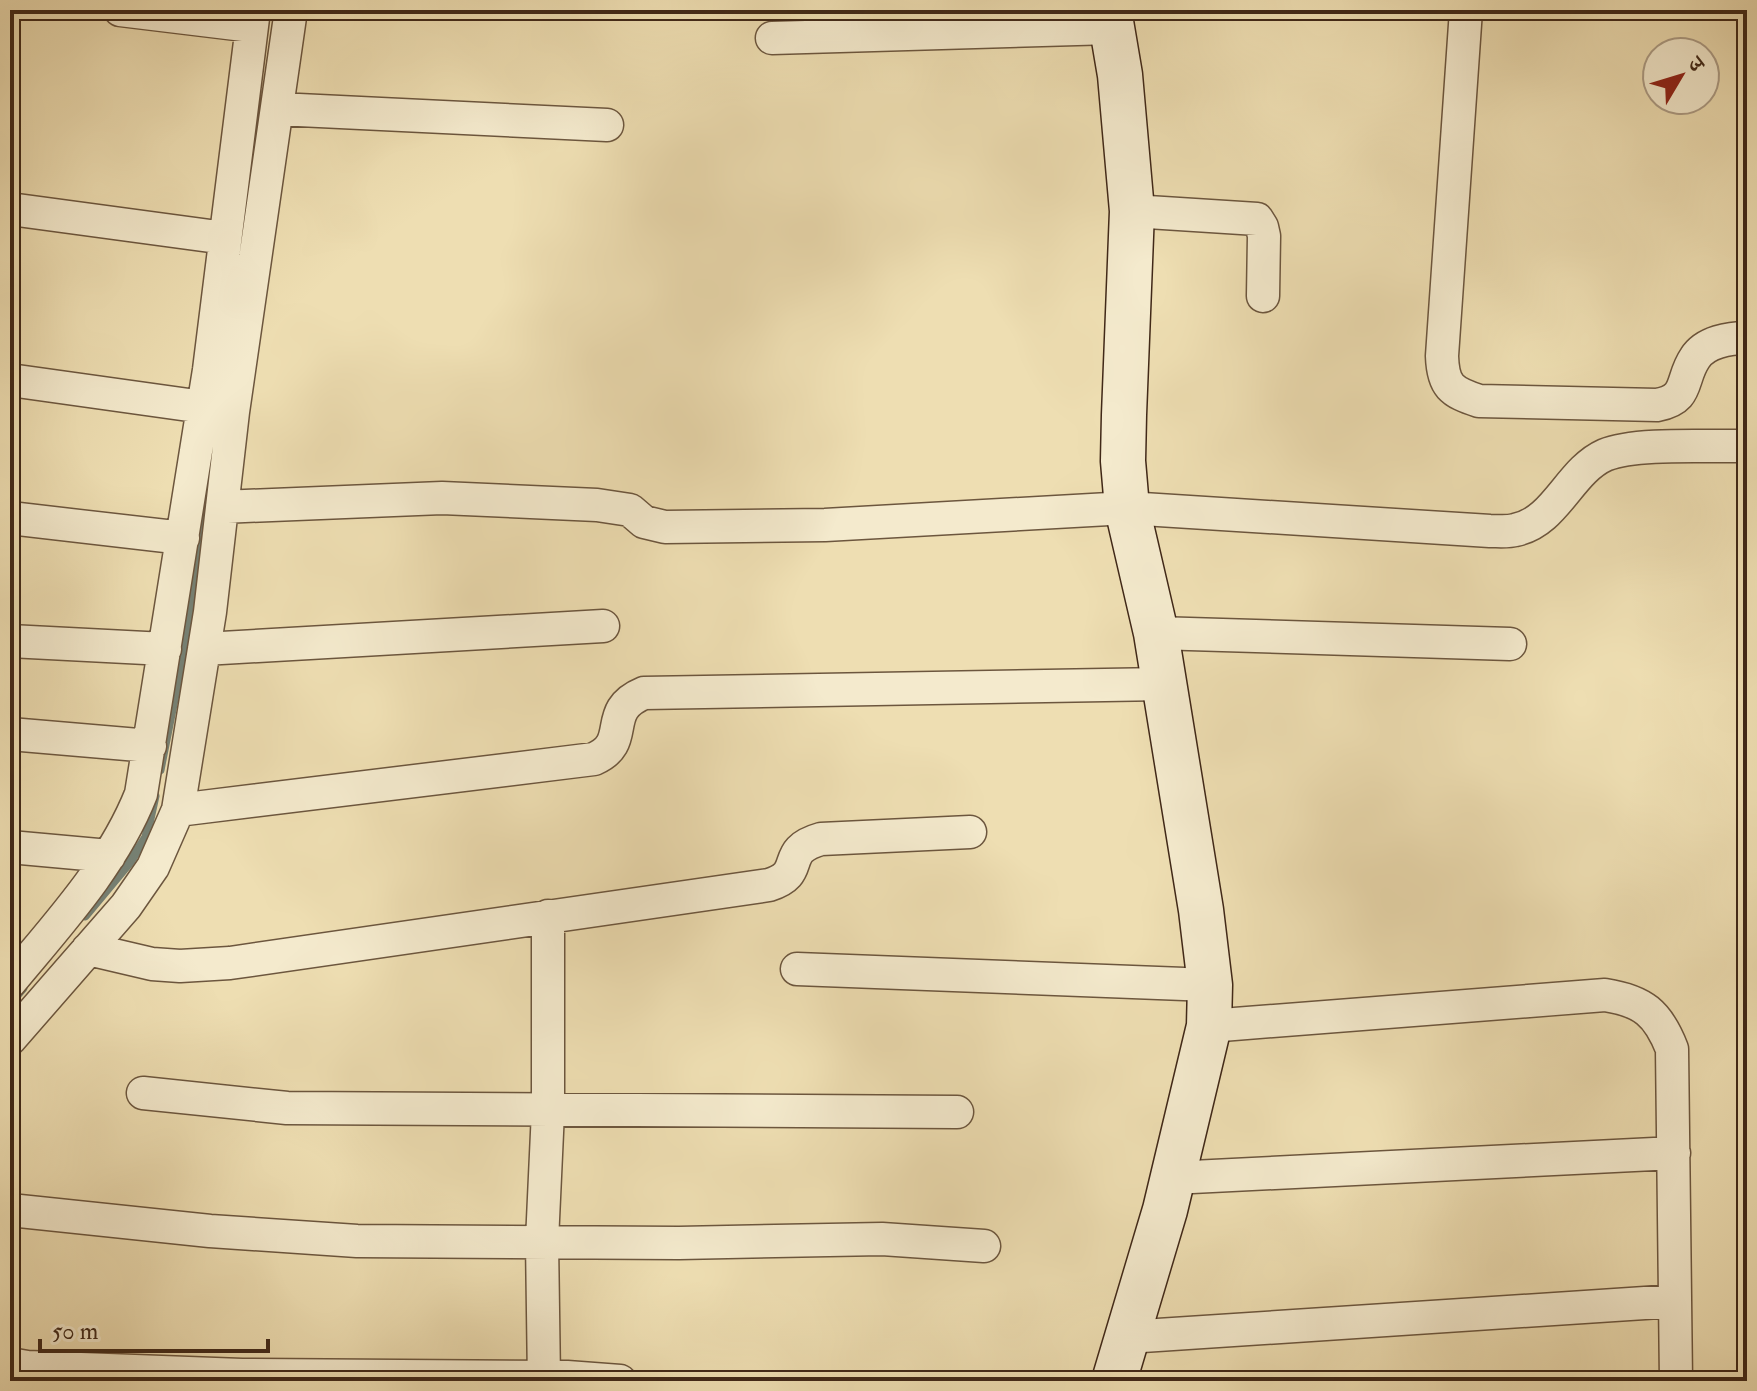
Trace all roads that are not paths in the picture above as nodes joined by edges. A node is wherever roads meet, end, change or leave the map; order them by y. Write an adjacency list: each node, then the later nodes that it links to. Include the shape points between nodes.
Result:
1 (120, 10): 4 (street)
2 (291, 10): 7 (street)
3 (1466, 10): 13 (street, via 1442,356 1447,383 1457,394 1479,401 1657,405 1681,393 1695,358 1707,347)
4 (253, 18): 11 (street)
5 (1111, 19): 6 (street); 10 (street)
6 (772, 38)
7 (278, 109): 8 (street); 17 (street)
8 (607, 125)
9 (10, 209): 11 (street)
10 (1132, 211): 12 (street, via 1257,219 1264,236); 18 (street, via 1123,461)
11 (225, 238): 15 (street)
12 (1263, 296)
13 (1747, 338)
14 (10, 380): 15 (street)
15 (203, 407): 20 (street)
16 (1747, 446): 18 (street, via 1629,448 1607,454 1589,464 1534,523 1516,530)
17 (222, 507): 18 (street, via 442,498 581,504 630,510 644,522 665,527 825,525); 26 (street)
18 (1127, 508): 22 (street)
19 (10, 518): 20 (street)
20 (183, 538): 25 (street)
21 (603, 626): 26 (street)
22 (1156, 633): 24 (street); 27 (street)
23 (10, 641): 25 (street)
24 (1510, 644)
25 (165, 649): 29 (street)
26 (204, 649): 30 (street)
27 (1164, 684): 30 (street, via 644,693 628,699 619,711 608,753 594,759); 38 (street, via 1201,910)
28 (10, 734): 29 (street)
29 (150, 746): 33 (street, via 141,794)
30 (178, 810): 35 (street, via 153,867)
31 (970, 832): 34 (street, via 821,839 802,846 789,875 769,885)
32 (10, 847): 33 (street)
33 (109, 856): 37 (street)
34 (548, 916): 35 (street, via 230,963 152,964); 41 (street)
35 (88, 949): 39 (street)
36 (797, 969): 38 (street)
37 (10, 982)
38 (1209, 1006): 43 (street, via 1628,998 1651,1012 1672,1049); 44 (street)
39 (10, 1039)
40 (143, 1093): 41 (street, via 287,1108)
41 (548, 1111): 42 (street); 46 (street)
42 (957, 1112)
43 (1674, 1153): 44 (street); 48 (street)
44 (1172, 1178): 49 (street)
45 (10, 1210): 46 (street, via 287,1238)
46 (542, 1241): 47 (street, via 882,1239); 51 (street)
47 (984, 1246)
48 (1675, 1301): 49 (street); 54 (street)
49 (1127, 1337): 53 (street)
50 (10, 1364): 51 (street, via 242,1375)
51 (544, 1379): 52 (street)
52 (620, 1381)
53 (1114, 1381)
54 (1676, 1381)

